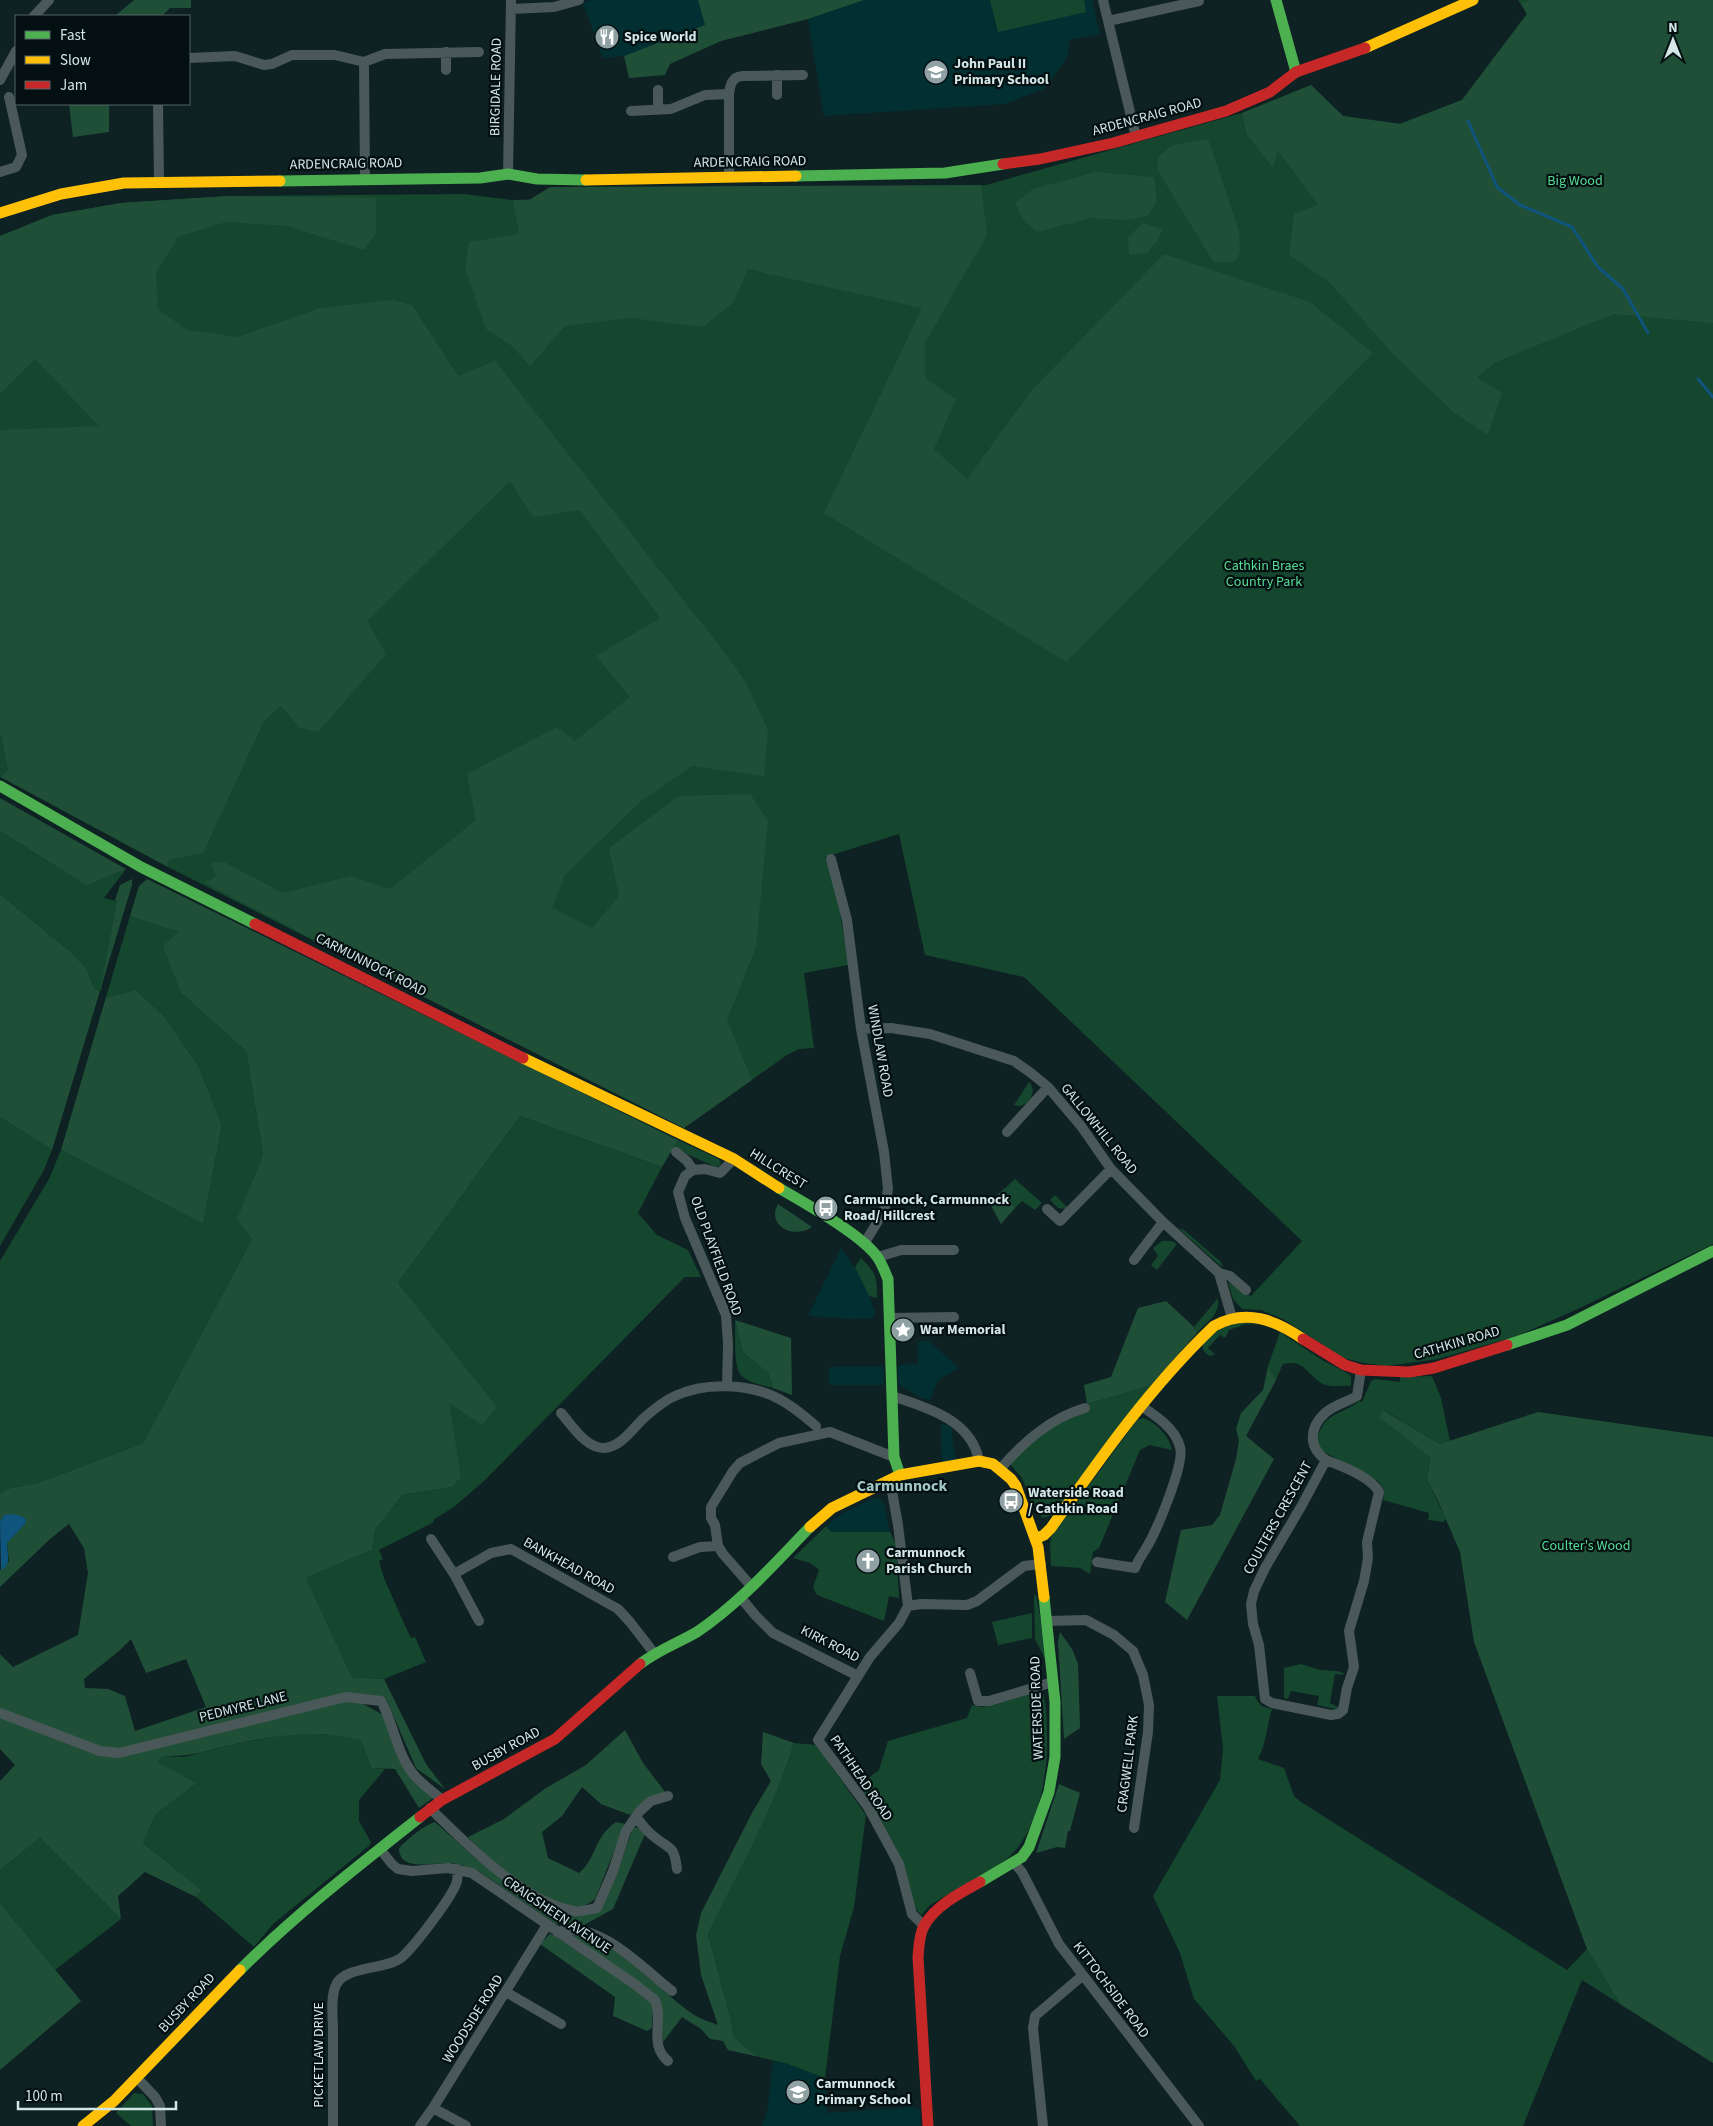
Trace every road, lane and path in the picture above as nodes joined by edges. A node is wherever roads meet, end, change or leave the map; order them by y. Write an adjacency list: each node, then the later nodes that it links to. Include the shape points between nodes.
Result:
1 (49, 0): 8 (street)
2 (579, 0): 7 (street, via 554,8)
3 (1103, 0): 9 (street)
4 (1276, 0): 16 (street)
5 (1473, 0): 16 (street, ARDENCRAIG ROAD, via 1363,49)
6 (1199, 1): 9 (street)
7 (511, 4): 29 (street, BIRGIDALE ROAD)
8 (35, 15)
9 (1108, 21): 27 (street)
10 (446, 52): 11 (street); 14 (street, via 385,54); 15 (street)
11 (479, 52)
12 (15, 53): 19 (street)
13 (190, 58): 14 (street, via 235,56 264,65 292,55 335,55)
14 (364, 62): 31 (street)
15 (446, 70)
16 (1296, 72): 27 (street, ARDENCRAIG ROAD, via 1270,92 1226,111)
17 (777, 75): 18 (street); 21 (street, via 736,77 731,82); 22 (street)
18 (803, 75)
19 (0, 80)
20 (658, 90): 25 (street)
21 (729, 94): 25 (street, via 705,95 671,109); 30 (street)
22 (777, 95)
23 (9, 97): 28 (street, via 22,155 16,167)
24 (158, 105): 32 (street)
25 (658, 110): 26 (street)
26 (631, 112)
27 (1136, 137): 30 (street, ARDENCRAIG ROAD, via 1040,160 945,173)
28 (0, 172)
29 (508, 174): 30 (street, ARDENCRAIG ROAD, via 537,179); 31 (street, ARDENCRAIG ROAD, via 480,178)
30 (729, 177)
31 (365, 179): 32 (street, ARDENCRAIG ROAD)
32 (159, 182): 33 (street, ARDENCRAIG ROAD, via 88,187 47,196)
33 (0, 213)
34 (0, 786): 40 (street, CARMUNNOCK ROAD, via 141,866 536,1065)
35 (831, 859): 36 (street, WINDLAW ROAD, via 847,920)
36 (861, 1029): 37 (street, GALLOWHILL ROAD, via 892,1028 930,1034 1014,1061); 45 (street, WINDLAW ROAD, via 888,1189 885,1207)
37 (1048, 1088): 38 (street); 41 (street, GALLOWHILL ROAD, via 1081,1126)
38 (1008, 1132)
39 (676, 1152): 42 (street)
40 (734, 1159): 42 (street, via 720,1173); 45 (street, HILLCREST)
41 (1111, 1169): 43 (street, via 1060,1222); 44 (street, GALLOWHILL ROAD)
42 (693, 1170): 56 (street, OLD PLAYFIELD ROAD, via 685,1176 678,1192 726,1315)
43 (1047, 1209)
44 (1163, 1222): 49 (street); 50 (street, GALLOWHILL ROAD)
45 (864, 1244): 48 (street, HILLCREST)
46 (954, 1250): 48 (street, via 901,1250)
47 (1713, 1251): 55 (street, CATHKIN ROAD, via 1567,1325 1434,1368 1409,1372)
48 (878, 1257): 53 (street, HILLCREST, via 888,1278)
49 (1134, 1260)
50 (1219, 1273): 51 (street, GALLOWHILL ROAD, via 1230,1276); 54 (street)
51 (1246, 1290)
52 (954, 1317): 53 (street)
53 (890, 1318): 57 (street, HILLCREST)
54 (1232, 1318): 55 (street, CATHKIN ROAD, via 1248,1316 1278,1324 1335,1360); 58 (street, CATHKIN ROAD, via 1214,1326 1193,1346)
55 (1361, 1370): 63 (street, COULTERS CRESCENT, via 1357,1396 1325,1413 1317,1424 1312,1442 1318,1454)
56 (727, 1386): 60 (street, via 691,1390 674,1396 642,1420 623,1440 604,1448 593,1446); 61 (street, via 766,1393 779,1399 794,1415)
57 (892, 1396): 62 (street); 64 (street, via 940,1413 954,1422 970,1438 978,1451)
58 (1141, 1406): 68 (street, CATHKIN ROAD, via 1051,1528); 71 (street, via 1169,1427 1180,1447 1177,1468 1166,1505 1135,1568)
59 (1085, 1408): 65 (street, via 1071,1412 1038,1431)
60 (563, 1420)
61 (816, 1426)
62 (894, 1457): 66 (street); 69 (street, via 830,1432 779,1443 740,1463 711,1507)
63 (1326, 1460): 63 (street, COULTERS CRESCENT, via 1375,1485 1379,1492 1367,1542 1364,1581 1349,1631 1354,1666 1342,1710 1331,1715 1265,1699 1252,1604 1258,1581)
64 (979, 1461): 65 (street, WATERSIDE ROAD); 66 (street, BUSBY ROAD)
65 (1000, 1469): 68 (street, WATERSIDE ROAD, via 1016,1486)
66 (895, 1478): 74 (street, BUSBY ROAD, via 832,1508); 76 (street)
67 (431, 1539): 73 (street)
68 (1035, 1539): 72 (street, WATERSIDE ROAD)
69 (718, 1546): 70 (street, via 700,1547); 74 (street)
70 (673, 1557)
71 (1097, 1562)
72 (1040, 1564): 76 (street, via 1024,1566 967,1605); 78 (street, WATERSIDE ROAD)
73 (454, 1574): 77 (street); 79 (street, BANKHEAD ROAD, via 491,1553 511,1549 618,1609)
74 (752, 1587): 75 (street, BUSBY ROAD)
75 (741, 1598): 79 (street, BUSBY ROAD, via 696,1632); 81 (street, KIRK ROAD, via 773,1633)
76 (908, 1606): 81 (street, KIRK ROAD, via 899,1623)
77 (479, 1621)
78 (1048, 1621): 82 (street, WATERSIDE ROAD); 88 (street, CRAGWELL PARK, via 1086,1620 1114,1635 1134,1651 1150,1705)
79 (654, 1652): 85 (street, BUSBY ROAD, via 555,1739)
80 (970, 1672): 82 (street, via 981,1702)
81 (858, 1676): 94 (street, PATHHEAD ROAD, via 818,1740 868,1807 899,1864 912,1914)
82 (1053, 1682): 90 (street, WATERSIDE ROAD, via 1055,1757 1049,1792 1029,1847)
83 (0, 1713): 85 (street, PEDMYRE LANE, via 100,1751 119,1753 346,1697 381,1701 414,1776)
84 (668, 1796): 87 (street, via 651,1801)
85 (442, 1800): 86 (street, BUSBY ROAD)
86 (430, 1808): 87 (street, via 482,1857 537,1898 576,1912 597,1908 626,1831); 89 (street, BUSBY ROAD)
87 (636, 1817): 92 (street, via 650,1834 670,1846 676,1856)
88 (1134, 1828)
89 (380, 1849): 91 (street, CRAIGSHEEN AVENUE, via 398,1869); 101 (street, BUSBY ROAD, via 266,1944)
90 (1014, 1863): 94 (street, WATERSIDE ROAD, via 950,1901); 96 (street, KITTOCHSIDE ROAD, via 1022,1872 1059,1944)
91 (457, 1869): 93 (street, CRAIGSHEEN AVENUE, via 472,1873); 105 (street, PICKETLAW DRIVE, via 457,1881 448,1898 422,1935 400,1958 348,1973 336,1984)
92 (677, 1869)
93 (547, 1925): 95 (street, CRAIGSHEEN AVENUE); 98 (street, WOODSIDE ROAD)
94 (924, 1926): 108 (street, via 918,1956)
95 (557, 1932): 97 (street, via 592,1933 618,1946); 100 (street, CRAIGSHEEN AVENUE, via 655,2000 659,2014 658,2050)
96 (1082, 1976): 109 (street, via 1035,2016 1033,2028); 110 (street, KITTOCHSIDE ROAD)
97 (672, 1991)
98 (506, 1992): 99 (street); 102 (street, WOODSIDE ROAD)
99 (561, 2024)
100 (668, 2061)
101 (137, 2078): 103 (street, BUSBY ROAD); 104 (street, via 160,2106)
102 (433, 2108): 106 (street, WOODSIDE ROAD); 107 (street)
103 (83, 2126)
104 (161, 2126)
105 (332, 2126)
106 (420, 2126)
107 (466, 2126)
108 (928, 2126)
109 (1043, 2126)
110 (1200, 2126)

